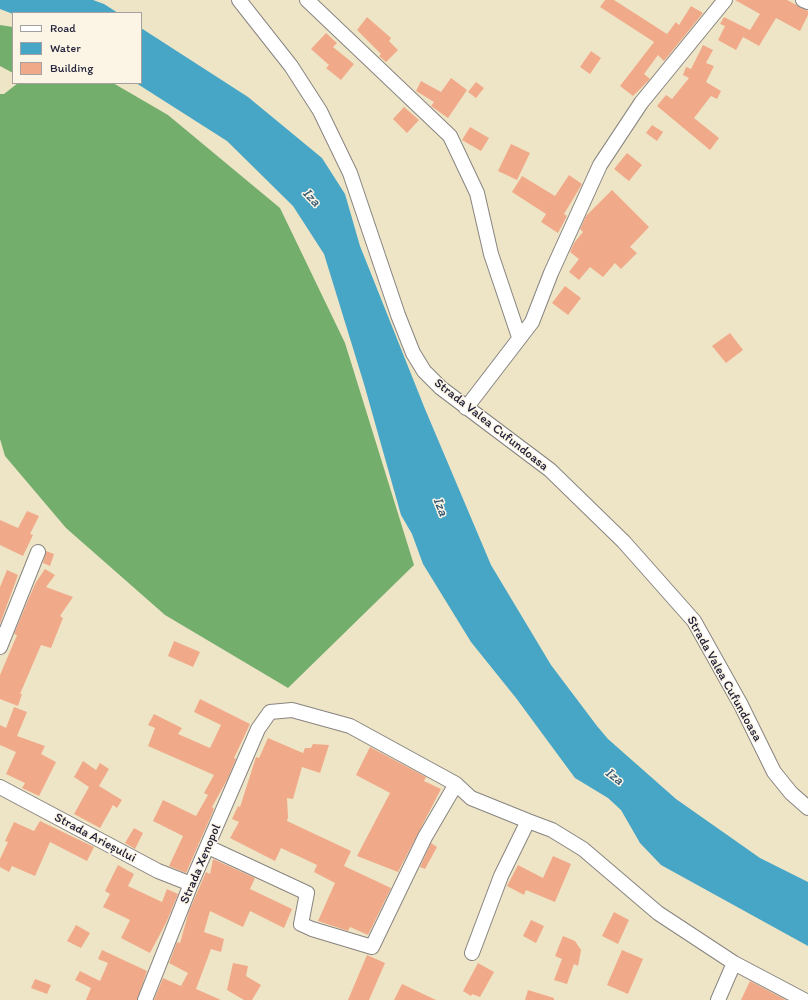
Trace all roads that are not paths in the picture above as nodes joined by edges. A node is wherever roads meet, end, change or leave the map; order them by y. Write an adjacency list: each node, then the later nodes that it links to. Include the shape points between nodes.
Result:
1 (239, 0): 7 (street, Strada Valea Cufundoasa, via 291,66 320,111 350,174 413,353 424,371)
2 (306, 0): 6 (street, via 450,136 477,193 491,254)
3 (725, 0): 6 (street, via 641,103 600,165 550,272 532,322)
4 (803, 0): 5 (street)
5 (808, 2)
6 (519, 337): 7 (street)
7 (466, 408): 12 (street, Strada Valea Cufundoasa, via 550,470 624,542 694,621 741,705 774,772)
8 (38, 552): 9 (street)
9 (0, 647)
10 (456, 784): 13 (street, Strada Xenopol, via 471,798); 14 (street, Strada Xenopol, via 350,726 292,710 270,712 258,729); 14 (street, via 424,837 372,947 301,924 307,893)
11 (0, 787): 15 (street, Strada Arieșului, via 158,871)
12 (808, 808)
13 (528, 821): 16 (street, via 500,876); 17 (street, Strada Xenopol, via 552,830 583,849 658,913)
14 (208, 847): 15 (street, Strada Xenopol)
15 (191, 884): 18 (street, Strada Xenopol)
16 (472, 954)
17 (734, 963): 19 (street); 20 (street, Strada Xenopol)
18 (145, 1000)
19 (718, 1000)
20 (804, 1000)

